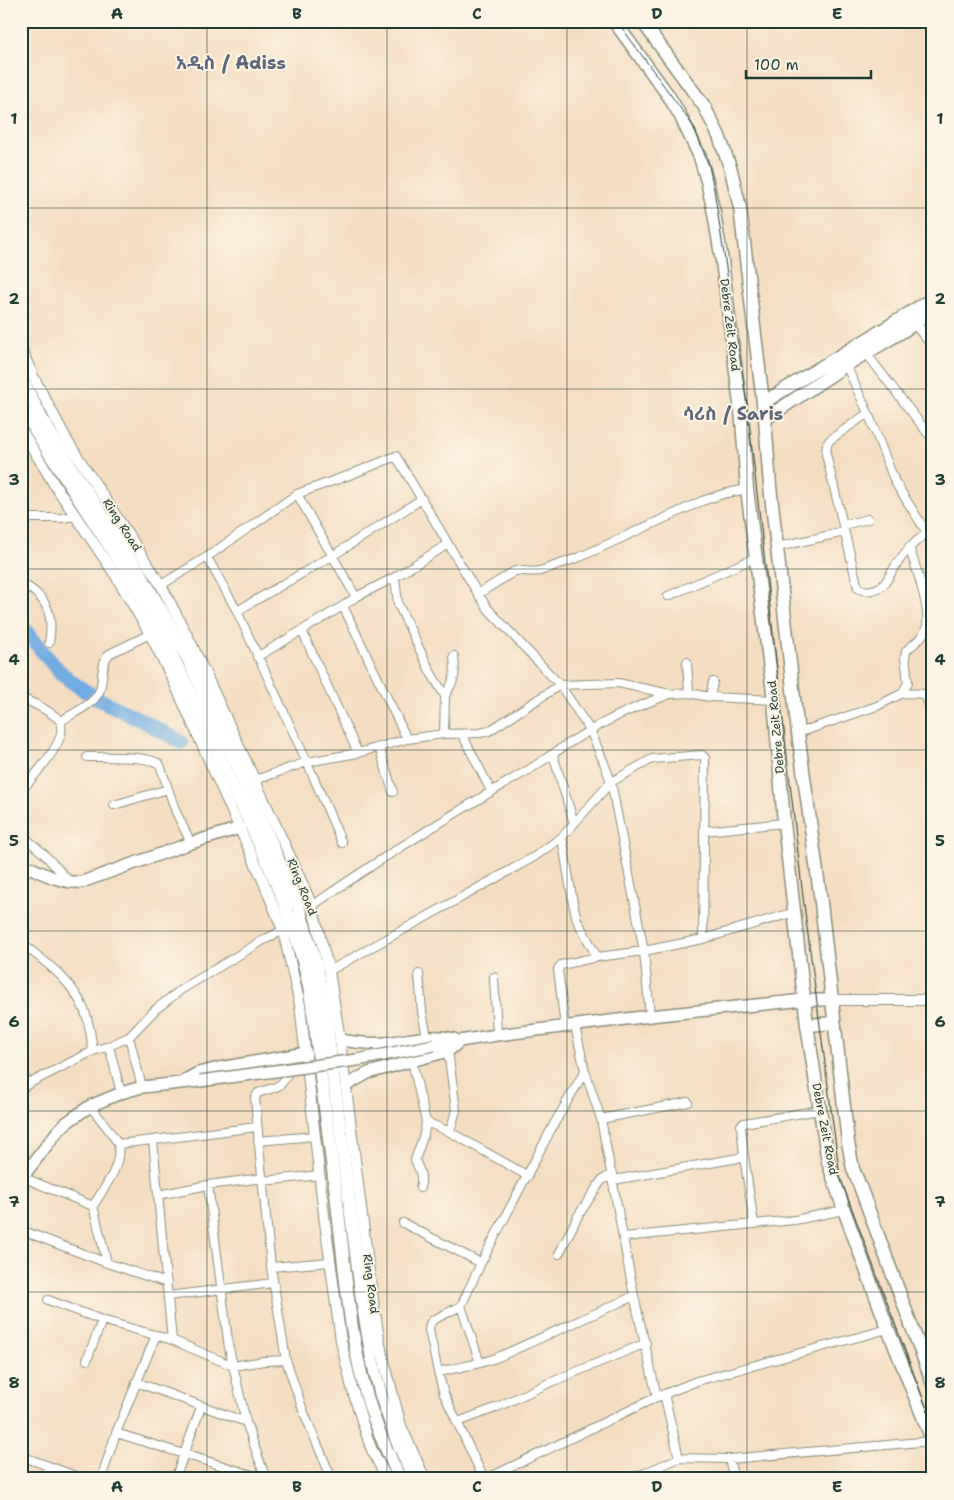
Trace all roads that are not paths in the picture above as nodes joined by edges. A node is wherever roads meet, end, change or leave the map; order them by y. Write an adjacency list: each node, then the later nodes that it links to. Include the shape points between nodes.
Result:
1 (614, 21): 17 (main road, Debre Zeit Road, via 680,115 708,181 722,261 742,420)
2 (642, 21): 11 (main road, Debre Zeit Road, via 704,106 731,170 744,238)
3 (933, 298): 5 (main road)
4 (933, 311): 5 (main road)
5 (911, 319): 6 (street); 8 (main road, via 903,331); 11 (main road)
6 (933, 345)
7 (21, 349): 33 (street, Ring Road, via 68,442)
8 (866, 353): 9 (main road); 16 (street)
9 (846, 365): 13 (street); 14 (main road)
10 (21, 377): 193 (main road, Ring Road, via 42,419 138,570 190,663 298,908 317,968 327,1020 372,1359 383,1403)
11 (762, 404): 14 (main road, Debre Zeit Road)
12 (21, 405): 192 (main road, Ring Road, via 122,564 157,626 290,916 312,1002 348,1303 358,1361 374,1419)
13 (868, 413): 23 (street, via 827,444 826,454); 24 (street, via 895,482)
14 (765, 419): 26 (main road, Debre Zeit Road)
15 (21, 429): 20 (street)
16 (933, 440)
17 (747, 489): 30 (main road, Debre Zeit Road); 34 (street, via 702,501 540,572 515,571)
18 (297, 494): 19 (street, via 396,456); 28 (street); 29 (street)
19 (422, 499): 25 (street); 28 (street)
20 (76, 516): 21 (street); 40 (street)
21 (21, 518)
22 (868, 519): 23 (street)
23 (844, 529): 26 (street); 27 (street, via 861,591 883,585)
24 (930, 531): 27 (street)
25 (448, 544): 31 (street); 34 (street)
26 (777, 547): 59 (main road, Debre Zeit Road)
27 (909, 548): 50 (street, via 923,591 927,629 906,651 908,682)
28 (332, 556): 36 (street); 38 (street)
29 (207, 557): 33 (street); 38 (street)
30 (757, 557): 35 (street); 55 (main road, Debre Zeit Road)
31 (395, 577): 36 (street); 52 (street, via 398,604)
32 (21, 583): 41 (street, via 39,595 47,606 52,630)
33 (161, 585): 69 (street, Ring Road)
34 (478, 594): 46 (street, via 489,610)
35 (668, 596)
36 (356, 597): 37 (street)
37 (344, 606): 39 (street); 62 (street)
38 (237, 611): 43 (street)
39 (302, 630): 43 (street); 64 (street)
40 (150, 634): 57 (street, via 109,654 105,658 96,697); 79 (street)
41 (49, 643)
42 (454, 656): 52 (street, via 456,674)
43 (257, 657): 67 (street)
44 (687, 662): 48 (street)
45 (712, 682): 53 (street)
46 (560, 685): 49 (street, via 618,683); 58 (street); 61 (street, via 490,731)
47 (933, 691): 51 (street)
48 (689, 693): 49 (street); 53 (street)
49 (670, 694): 58 (street)
50 (902, 694): 51 (street); 59 (street, via 870,709)
51 (925, 694): 56 (street)
52 (445, 696): 60 (street)
53 (710, 697): 55 (street)
54 (21, 698): 57 (street, via 43,707)
55 (774, 700): 78 (main road, Debre Zeit Road)
56 (933, 716)
57 (61, 721): 70 (street, via 59,740)
58 (590, 730): 65 (street); 71 (street)
59 (798, 733): 99 (main road, Debre Zeit Road)
60 (444, 734): 61 (street); 62 (street)
61 (462, 734): 74 (street)
62 (407, 739): 63 (street)
63 (379, 747): 64 (street); 75 (street)
64 (358, 753): 67 (street)
65 (553, 755): 74 (street); 77 (street)
66 (87, 757): 72 (street, via 150,759 160,765)
67 (307, 762): 69 (street); 84 (street)
68 (21, 775): 70 (street)
69 (255, 780): 88 (street, Ring Road)
70 (29, 782): 73 (street)
71 (611, 782): 77 (street); 80 (street, via 652,759 704,756); 93 (street)
72 (168, 789): 76 (street); 83 (street)
73 (21, 791)
74 (491, 791): 88 (street)
75 (394, 792)
76 (114, 805)
77 (574, 823): 82 (street)
78 (784, 823): 80 (street); 89 (main road, Debre Zeit Road)
79 (240, 828): 83 (main road); 90 (street)
80 (704, 831): 91 (street)
81 (21, 834): 87 (street)
82 (562, 837): 94 (street, via 573,904); 95 (street, via 534,857)
83 (191, 843): 87 (main road, via 82,882)
84 (342, 843)
85 (25, 865): 86 (street); 87 (main road)
86 (21, 879)
87 (70, 882)
88 (312, 906): 95 (street, Ring Road)
89 (795, 912): 91 (street); 98 (main road, Debre Zeit Road)
90 (283, 930): 106 (street, via 182,989 156,1009); 113 (street, via 297,987)
91 (704, 939): 93 (street)
92 (21, 943): 111 (street, via 61,977 79,998 86,1013)
93 (644, 951): 94 (street); 101 (street)
94 (597, 957): 104 (street, via 561,965 558,969)
95 (329, 971): 107 (street, Ring Road)
96 (419, 974): 109 (street, via 422,1012)
97 (494, 977): 105 (street)
98 (804, 1000): 99 (main road); 101 (main road); 103 (main road, Debre Zeit Road)
99 (831, 1000): 100 (street); 102 (main road, Debre Zeit Road)
100 (933, 1000)
101 (650, 1016): 104 (main road)
102 (834, 1023): 103 (main road); 173 (main road, Debre Zeit Road, via 853,1169)
103 (807, 1025): 126 (main road, Debre Zeit Road)
104 (570, 1027): 105 (main road); 116 (street)
105 (497, 1036): 108 (main road)
106 (129, 1038): 110 (street); 121 (street)
107 (340, 1040): 109 (main road, via 366,1044); 120 (street, Ring Road)
108 (461, 1040): 109 (main road); 112 (main road)
109 (430, 1041): 115 (main road, bridge, via 357,1060)
110 (109, 1046): 111 (street); 123 (street)
111 (93, 1050): 118 (street)
112 (448, 1051): 114 (main road); 130 (street, via 456,1110)
113 (306, 1053): 119 (main road, via 208,1070); 131 (street)
114 (412, 1061): 120 (main road, via 368,1073); 128 (street)
115 (289, 1070): 119 (main road, bridge); 129 (street, via 280,1087 258,1093 255,1098)
116 (585, 1071): 127 (street); 138 (street)
117 (21, 1076): 118 (street)
118 (30, 1083): 122 (street)
119 (180, 1083): 121 (main road)
120 (347, 1084): 194 (street, Ring Road, via 380,1345 401,1426)
121 (142, 1087): 123 (main road)
122 (21, 1089)
123 (121, 1092): 125 (main road)
124 (688, 1102): 127 (street)
125 (90, 1106): 134 (street); 136 (main road, via 57,1132)
126 (820, 1110): 135 (street, via 744,1123 741,1125); 145 (main road, Debre Zeit Road, via 828,1162)
127 (601, 1119): 139 (street)
128 (426, 1122): 130 (street); 142 (street, via 415,1160 422,1180)
129 (257, 1127): 132 (street); 133 (street)
130 (450, 1132): 138 (street)
131 (315, 1136): 133 (street); 137 (street)
132 (153, 1140): 134 (street); 143 (street)
133 (258, 1141): 140 (street)
134 (118, 1144): 144 (street, via 114,1170)
135 (744, 1157): 139 (street); 147 (street)
136 (23, 1174): 144 (street)
137 (320, 1175): 140 (street); 151 (street)
138 (528, 1176): 153 (street)
139 (613, 1177): 149 (street); 150 (street, via 602,1180 597,1186)
140 (263, 1180): 141 (street); 154 (street)
141 (208, 1185): 143 (street); 157 (street)
142 (420, 1188)
143 (158, 1195): 155 (street)
144 (92, 1206): 152 (street)
145 (844, 1210): 147 (street); 163 (main road, Debre Zeit Road)
146 (403, 1223): 153 (street)
147 (754, 1224): 149 (street)
148 (21, 1230): 152 (street)
149 (624, 1237): 159 (street)
150 (559, 1254)
151 (330, 1262): 154 (street); 191 (street, via 352,1388 371,1448)
152 (107, 1263): 155 (street)
153 (481, 1263): 161 (street)
154 (271, 1267): 156 (street)
155 (167, 1283): 158 (street)
156 (273, 1283): 157 (street); 168 (street)
157 (221, 1288): 158 (street); 170 (street)
158 (168, 1296): 165 (street)
159 (634, 1296): 166 (street); 169 (street)
160 (48, 1300): 162 (street)
161 (462, 1306): 169 (street); 171 (street, via 430,1324)
162 (102, 1320): 164 (street); 167 (street)
163 (888, 1329): 174 (street, via 698,1381); 179 (main road, Debre Zeit Road)
164 (156, 1335): 165 (street); 172 (street)
165 (172, 1340): 170 (street)
166 (646, 1343): 174 (street); 177 (street)
167 (87, 1360)
168 (286, 1360): 170 (street); 190 (street)
169 (480, 1363): 171 (street)
170 (233, 1366): 176 (street)
171 (438, 1372): 177 (street, via 444,1394)
172 (136, 1382): 175 (street); 178 (street)
173 (933, 1384)
174 (661, 1395): 182 (street); 195 (street)
175 (201, 1407): 176 (street); 180 (street)
176 (246, 1422): 189 (street)
177 (458, 1422): 195 (street)
178 (116, 1433): 180 (street); 187 (street)
179 (932, 1442): 183 (street)
180 (184, 1455): 188 (street); 189 (street)
181 (21, 1456): 184 (street)
182 (679, 1458): 183 (street); 196 (street)
183 (729, 1459): 197 (street)
184 (50, 1466): 185 (street); 186 (street)
185 (44, 1479)
186 (84, 1479)
187 (101, 1479)
188 (175, 1479)
189 (266, 1479)
190 (332, 1479)
191 (387, 1479)
192 (400, 1479)
193 (414, 1479)
194 (425, 1479)
195 (485, 1479)
196 (631, 1479)
197 (734, 1479)

